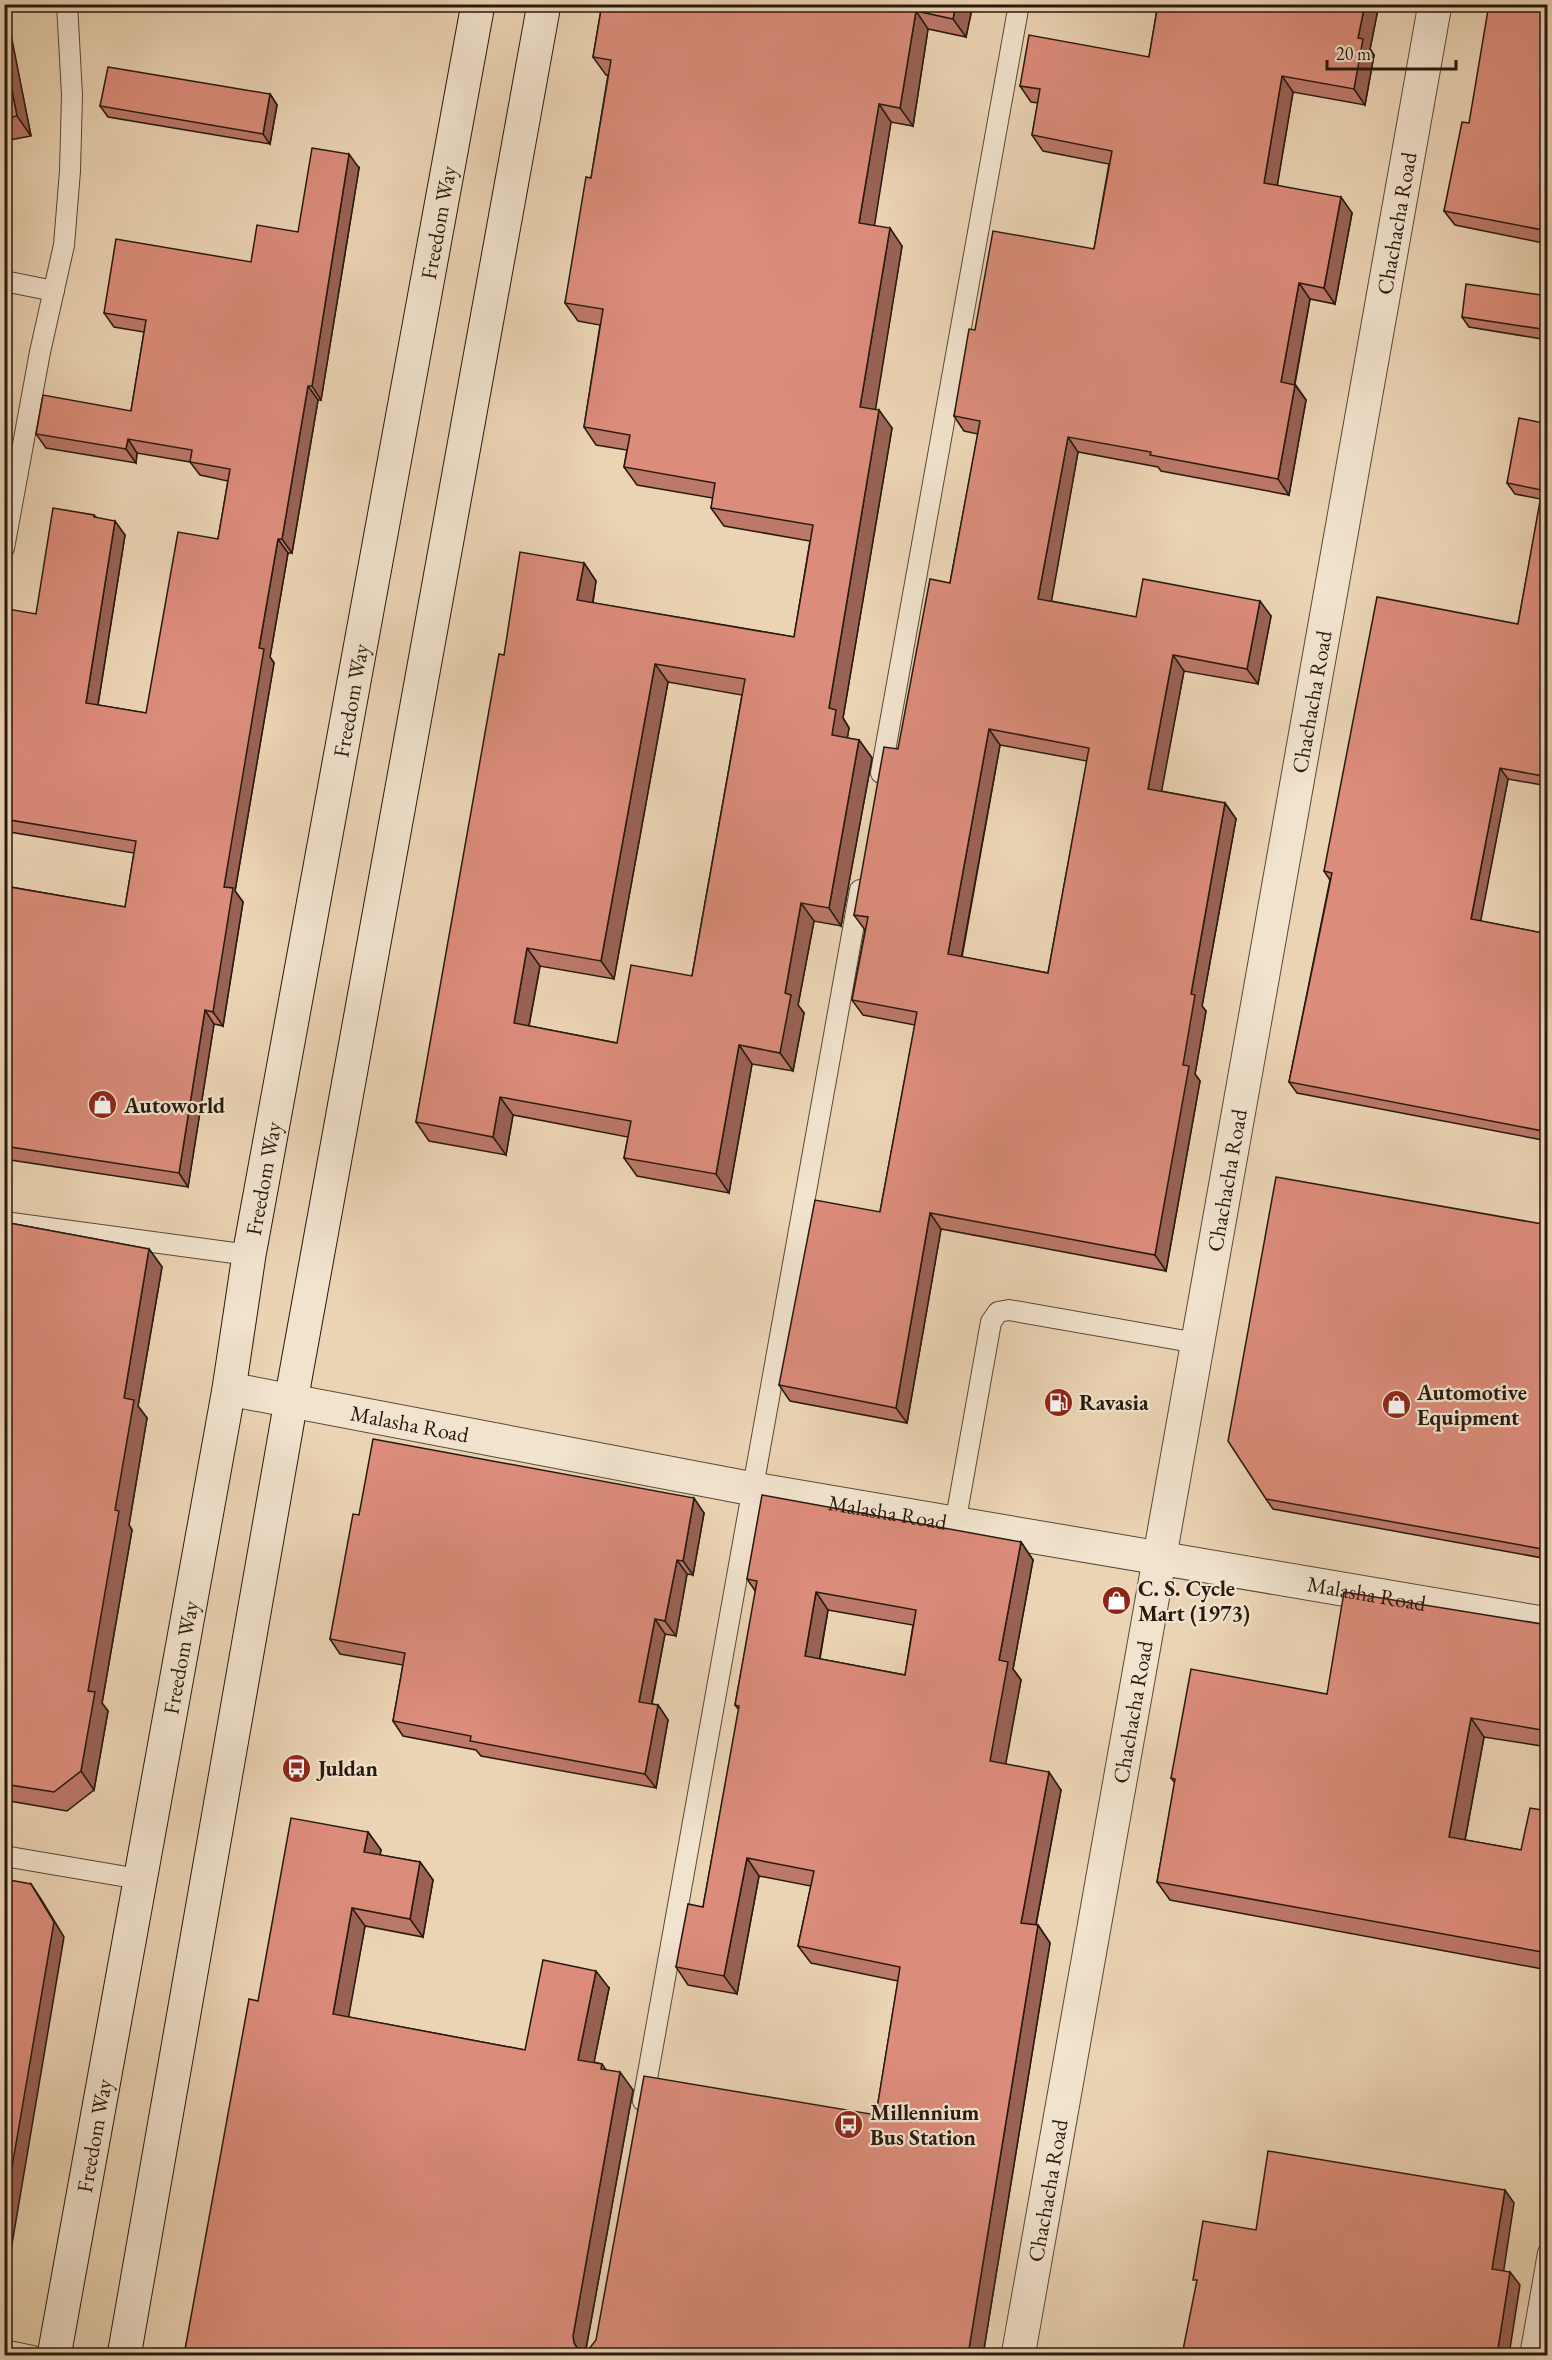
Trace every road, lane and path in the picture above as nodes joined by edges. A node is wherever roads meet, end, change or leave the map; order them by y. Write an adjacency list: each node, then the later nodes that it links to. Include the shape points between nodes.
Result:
1 (67, 4): 7 (lane, via 72,96 70,171 64,245)
2 (478, 4): 12 (main road, Freedom Way)
3 (544, 4): 15 (main road)
4 (1019, 4): 9 (lane)
5 (1435, 4): 13 (main road, Chachacha Road)
6 (4, 281): 7 (lane)
7 (54, 291): 8 (lane)
8 (4, 548)
9 (877, 794)
10 (863, 876): 16 (lane)
11 (4, 1222): 12 (lane)
12 (249, 1255): 14 (main road, Freedom Way)
13 (1197, 1343): 17 (lane, via 1009,1310 998,1312 991,1322); 18 (main road, Chachacha Road)
14 (229, 1389): 15 (main road, Malasha Road); 21 (main road, Freedom Way)
15 (291, 1401): 16 (main road, Malasha Road); 27 (main road)
16 (753, 1489): 17 (main road, Malasha Road); 22 (lane)
17 (955, 1524): 18 (main road, Malasha Road)
18 (1159, 1558): 19 (main road, Malasha Road); 28 (main road, Chachacha Road)
19 (1548, 1624)
20 (4, 1856): 21 (lane)
21 (139, 1880): 26 (main road, Freedom Way)
22 (639, 2121)
23 (1548, 2253): 29 (lane)
24 (4, 2350): 25 (lane)
25 (33, 2355)
26 (54, 2355)
27 (124, 2355)
28 (1018, 2355)
29 (1530, 2355)

